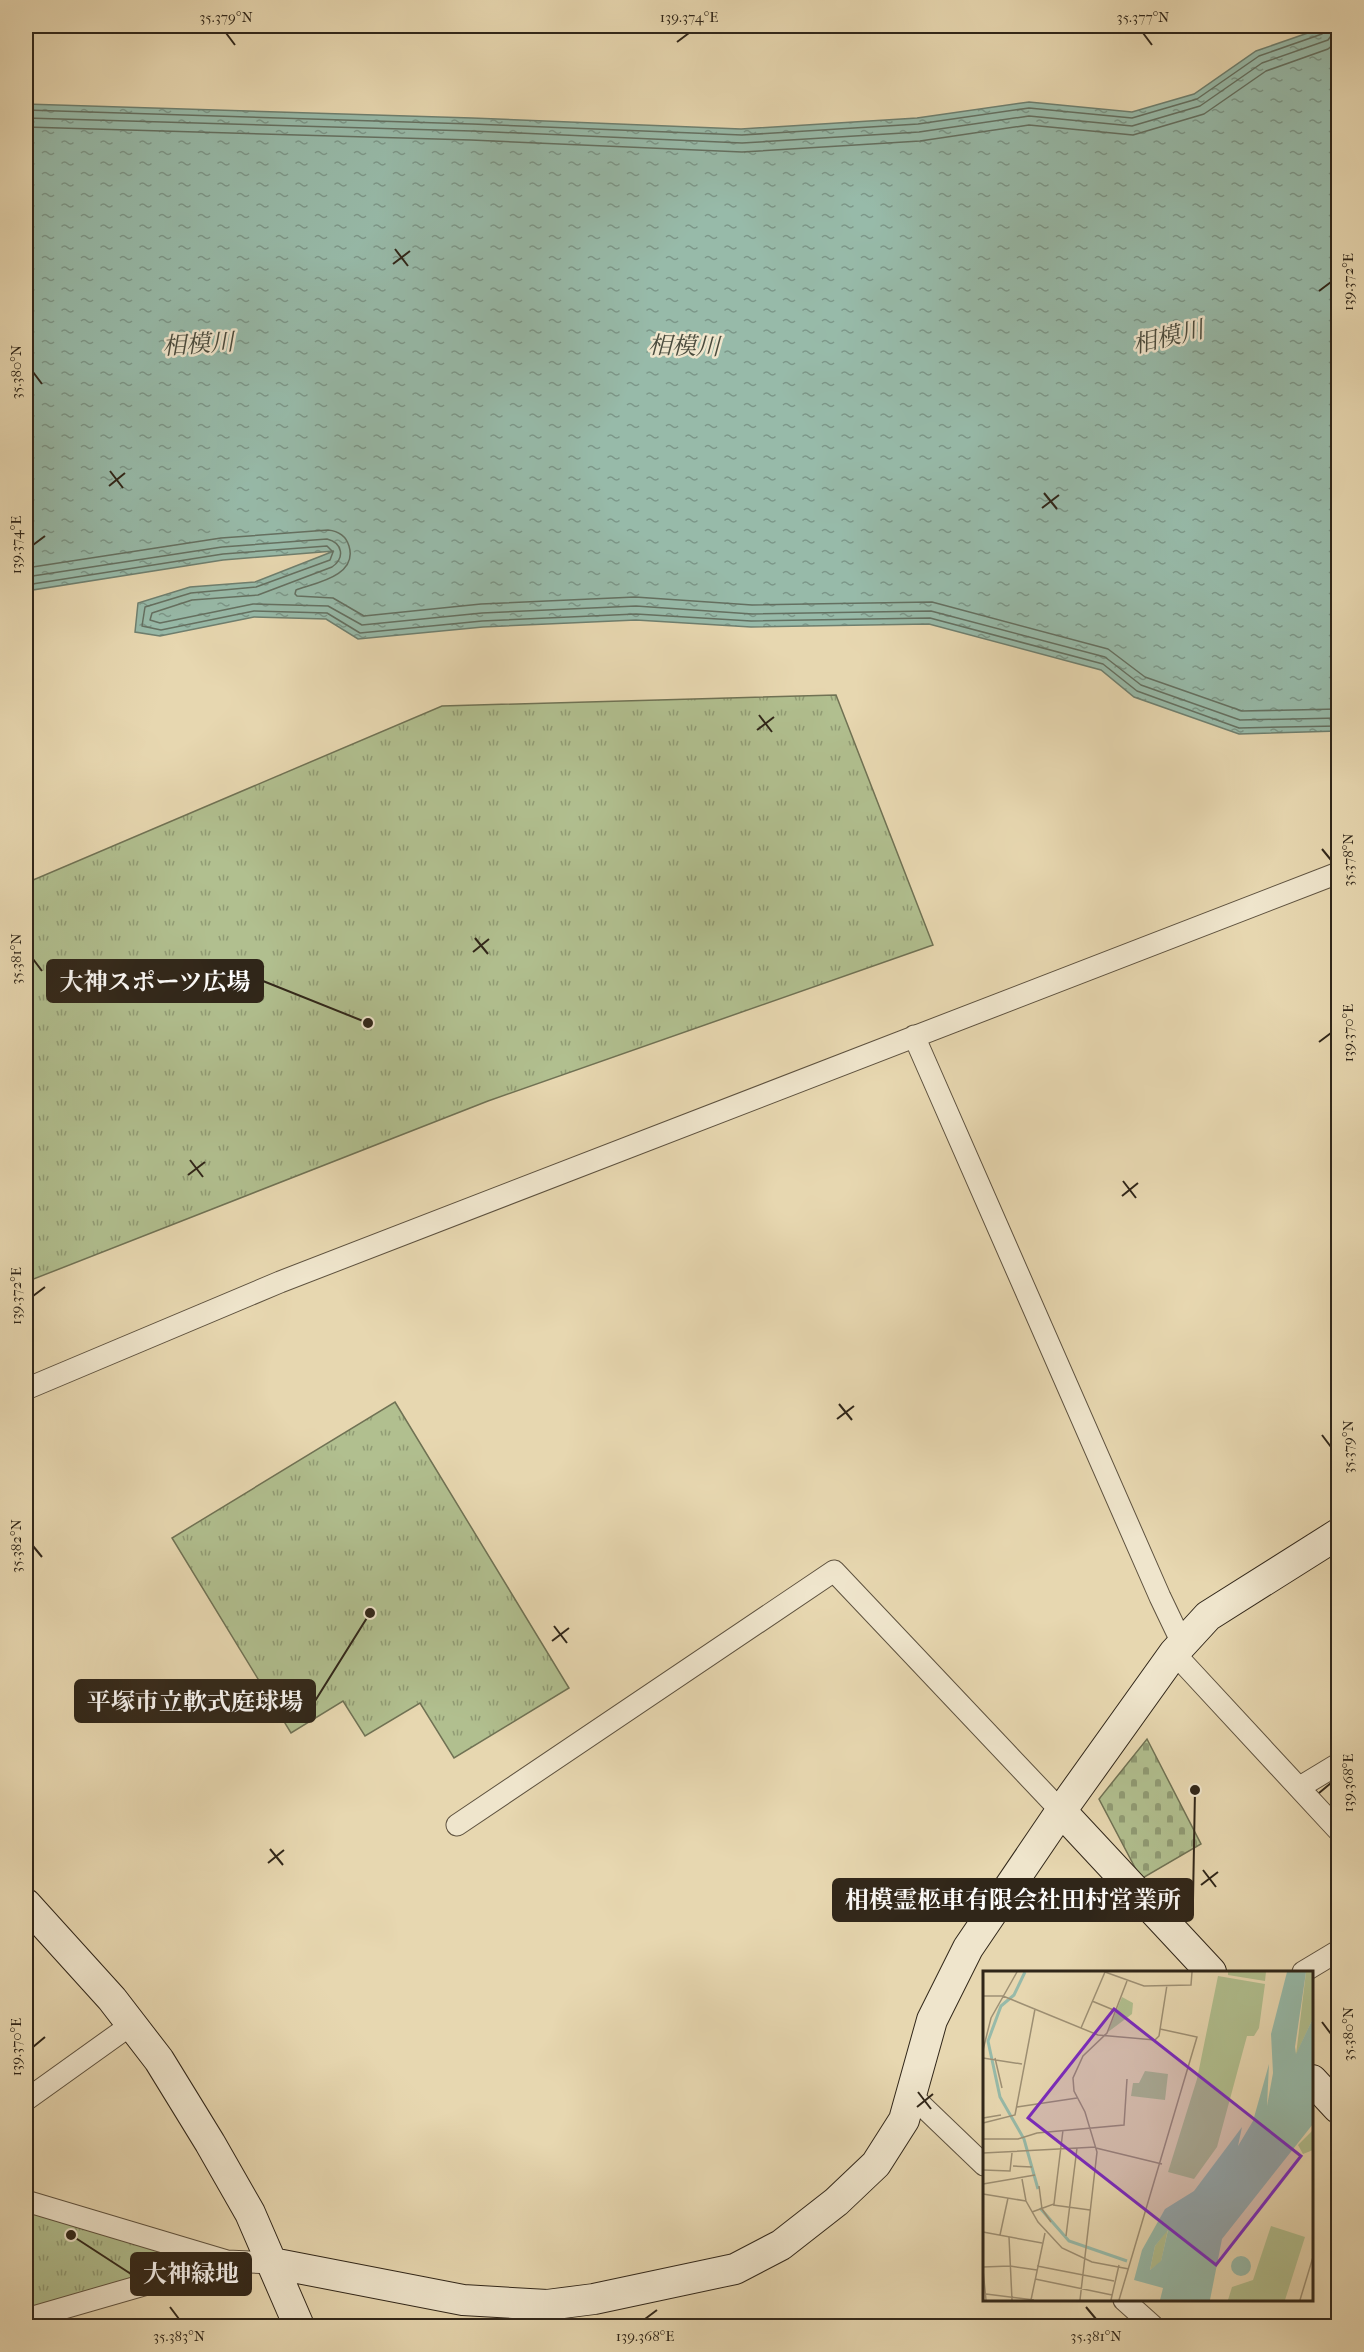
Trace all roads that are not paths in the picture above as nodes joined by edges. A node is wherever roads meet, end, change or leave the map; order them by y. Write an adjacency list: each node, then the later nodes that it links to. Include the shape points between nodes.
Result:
1 (1338, 873): 2 (street)
2 (914, 1036): 3 (street, via 280,1282); 5 (street, via 1155,1586)
3 (26, 1389)
4 (1338, 1534): 5 (street, via 1208,1616)
5 (1178, 1648): 7 (street); 8 (street)
6 (1338, 1764): 7 (street)
7 (1300, 1787): 10 (street)
8 (1061, 1810): 9 (street, via 834,1571); 13 (street); 17 (street, via 951,1979 932,2020)
9 (457, 1825)
10 (1338, 1830)
11 (26, 1904): 23 (street, via 112,1999 159,2060 244,2203)
12 (1338, 1951): 14 (street)
13 (1210, 1971)
14 (1305, 1971)
15 (121, 2032): 18 (street)
16 (1313, 2082): 19 (street)
17 (911, 2095): 20 (street); 23 (street, via 904,2120 876,2164 781,2245 735,2269 594,2299 546,2305 463,2300)
18 (26, 2100)
19 (1338, 2108)
20 (983, 2164)
21 (26, 2201): 22 (street)
22 (220, 2259): 23 (street); 25 (street)
23 (272, 2264): 26 (street)
24 (1125, 2301): 27 (street)
25 (26, 2319)
26 (299, 2326)
27 (1153, 2326)

